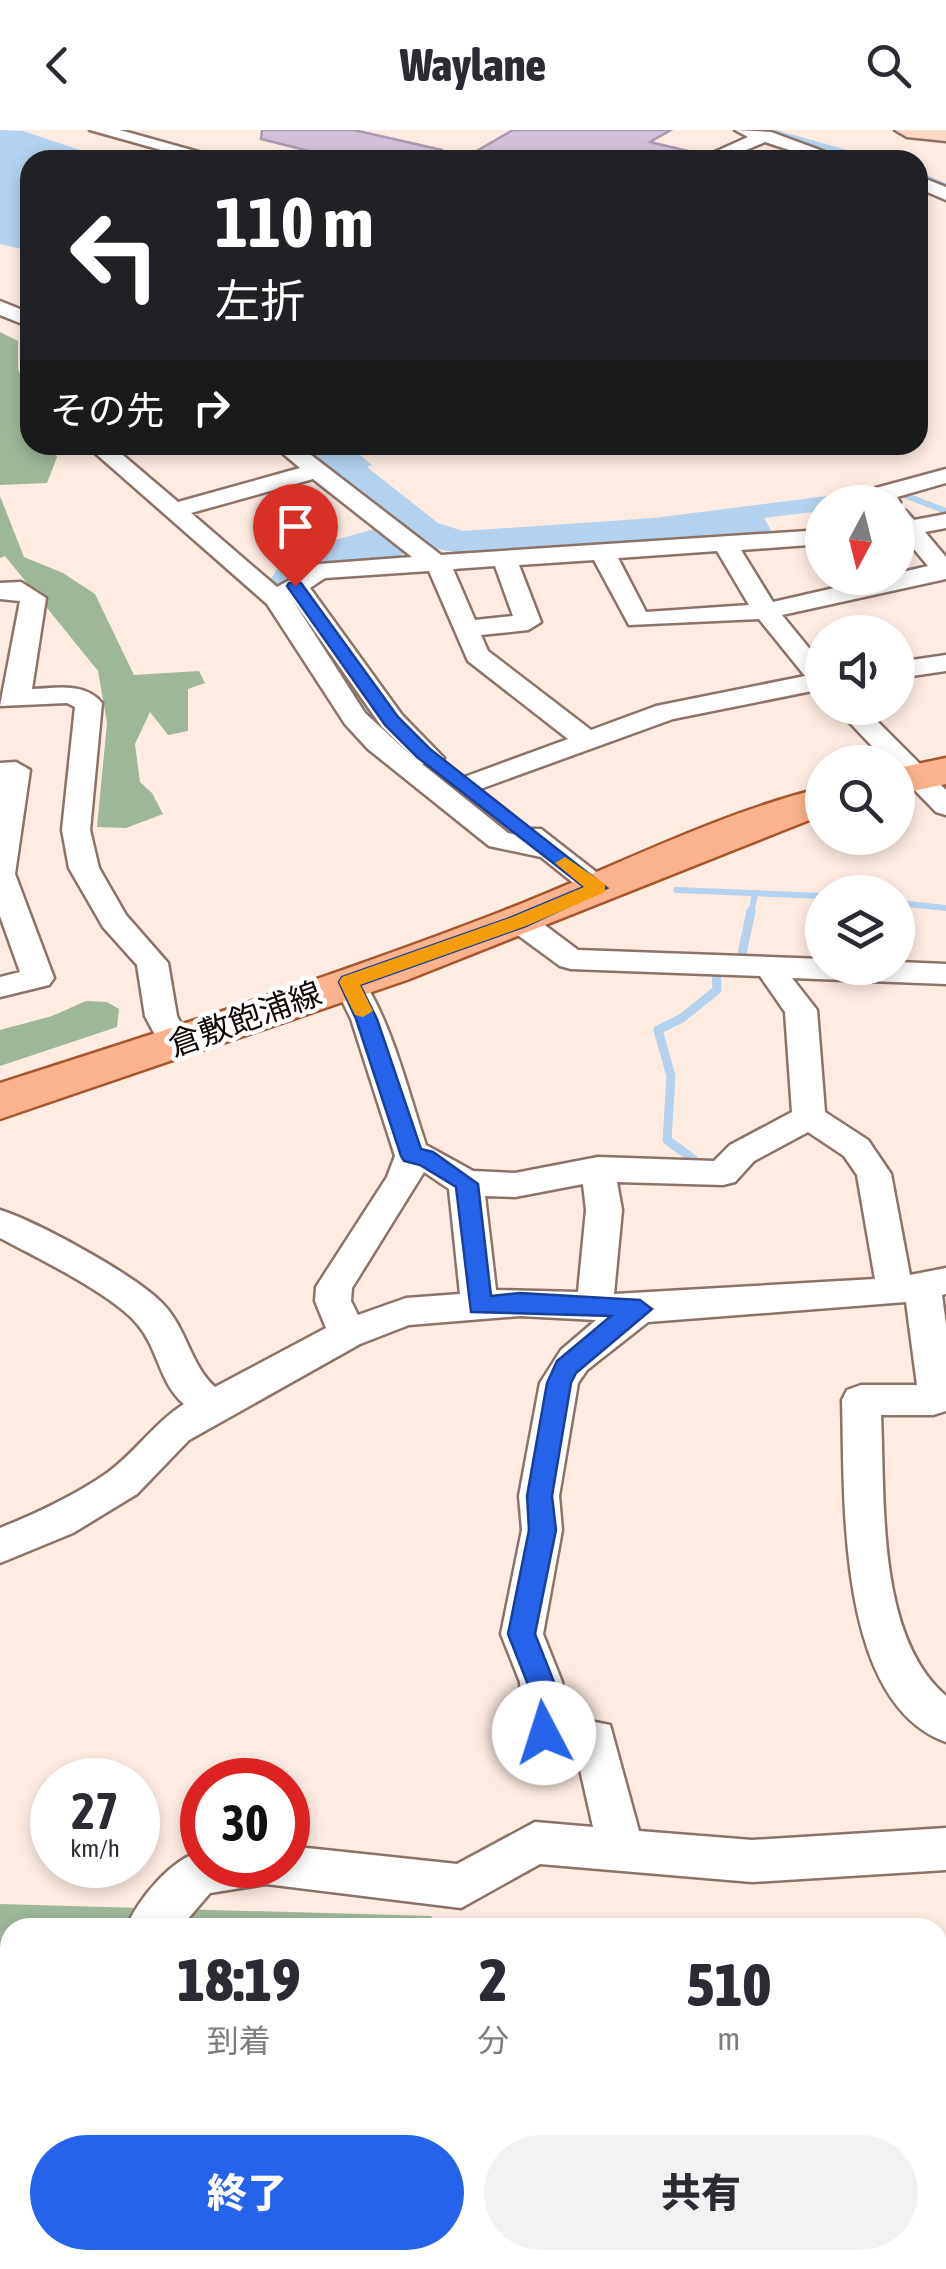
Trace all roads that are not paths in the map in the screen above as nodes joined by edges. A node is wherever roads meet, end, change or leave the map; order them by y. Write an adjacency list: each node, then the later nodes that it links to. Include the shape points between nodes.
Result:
1 (99, 130): 6 (street)
2 (744, 130): 5 (street)
3 (907, 130): 4 (street)
4 (946, 133)
5 (765, 136): 7 (street); 8 (street)
6 (178, 150)
7 (731, 150)
8 (808, 150)
9 (108, 455): 14 (street)
10 (296, 455): 11 (street)
11 (316, 471): 14 (street); 22 (street)
12 (946, 476): 13 (street)
13 (915, 488)
14 (176, 510): 25 (street)
15 (946, 521): 16 (street)
16 (915, 524)
17 (805, 539): 19 (street)
18 (915, 539): 23 (street)
19 (727, 546): 20 (street); 26 (street)
20 (604, 553): 21 (street); 26 (street, via 638,620)
21 (504, 558): 22 (street); 27 (street, via 528,622)
22 (433, 562): 25 (street, via 319,570); 27 (street)
23 (945, 570): 26 (street)
24 (0, 591): 32 (street, via 21,590 34,598)
25 (286, 593): 37 (street, via 392,721); 39 (street, via 355,718 378,743 499,840)
26 (766, 611): 28 (street)
27 (466, 629): 34 (street, via 477,655)
28 (805, 660)
29 (946, 663): 30 (street)
30 (915, 668)
31 (805, 684): 34 (street, via 666,712)
32 (8, 698): 46 (street, via 71,694 89,703 76,830 84,868 114,920 152,963 162,1016)
33 (866, 725): 36 (street)
34 (588, 741): 37 (street)
35 (0, 771): 45 (street, via 16,770 0,874 38,978)
36 (927, 784)
37 (469, 786): 39 (street)
38 (805, 807): 40 (main road, 倉敷飽浦線)
39 (549, 850): 40 (street)
40 (598, 888): 41 (main road, 倉敷飽浦線)
41 (519, 921): 42 (street, via 571,959); 44 (main road, 倉敷飽浦線)
42 (774, 965): 43 (street); 48 (street, via 777,981 801,1010)
43 (946, 974)
44 (349, 982): 46 (main road, 倉敷飽浦線); 49 (street)
45 (0, 987)
46 (176, 1044): 47 (main road, 倉敷飽浦線)
47 (0, 1101)
48 (809, 1117): 50 (street, via 742,1153 723,1172); 53 (street, via 856,1148 874,1174)
49 (412, 1156): 51 (street); 57 (street, via 334,1287)
50 (598, 1169): 51 (street, via 514,1186); 54 (street, via 604,1210)
51 (466, 1184): 55 (street)
52 (0, 1222): 59 (street, via 148,1311 172,1342 184,1382)
53 (921, 1286): 56 (street); 58 (street, via 936,1386)
54 (595, 1304): 55 (street); 56 (street)
55 (480, 1306): 57 (street, via 406,1312)
56 (640, 1309): 63 (street, via 607,1330 559,1383 522,1634 540,1682 544,1733 595,1739)
57 (346, 1334): 59 (street)
58 (946, 1396): 61 (street, via 861,1400 876,1617 892,1664 929,1712)
59 (212, 1406): 60 (street, via 175,1429 123,1483 59,1522)
60 (0, 1546)
61 (946, 1723)
62 (946, 1849): 63 (street, via 752,1861)
63 (621, 1850): 64 (street, via 535,1844 460,1886)
64 (310, 1869)
65 (184, 1888): 66 (street)
66 (158, 1918)

